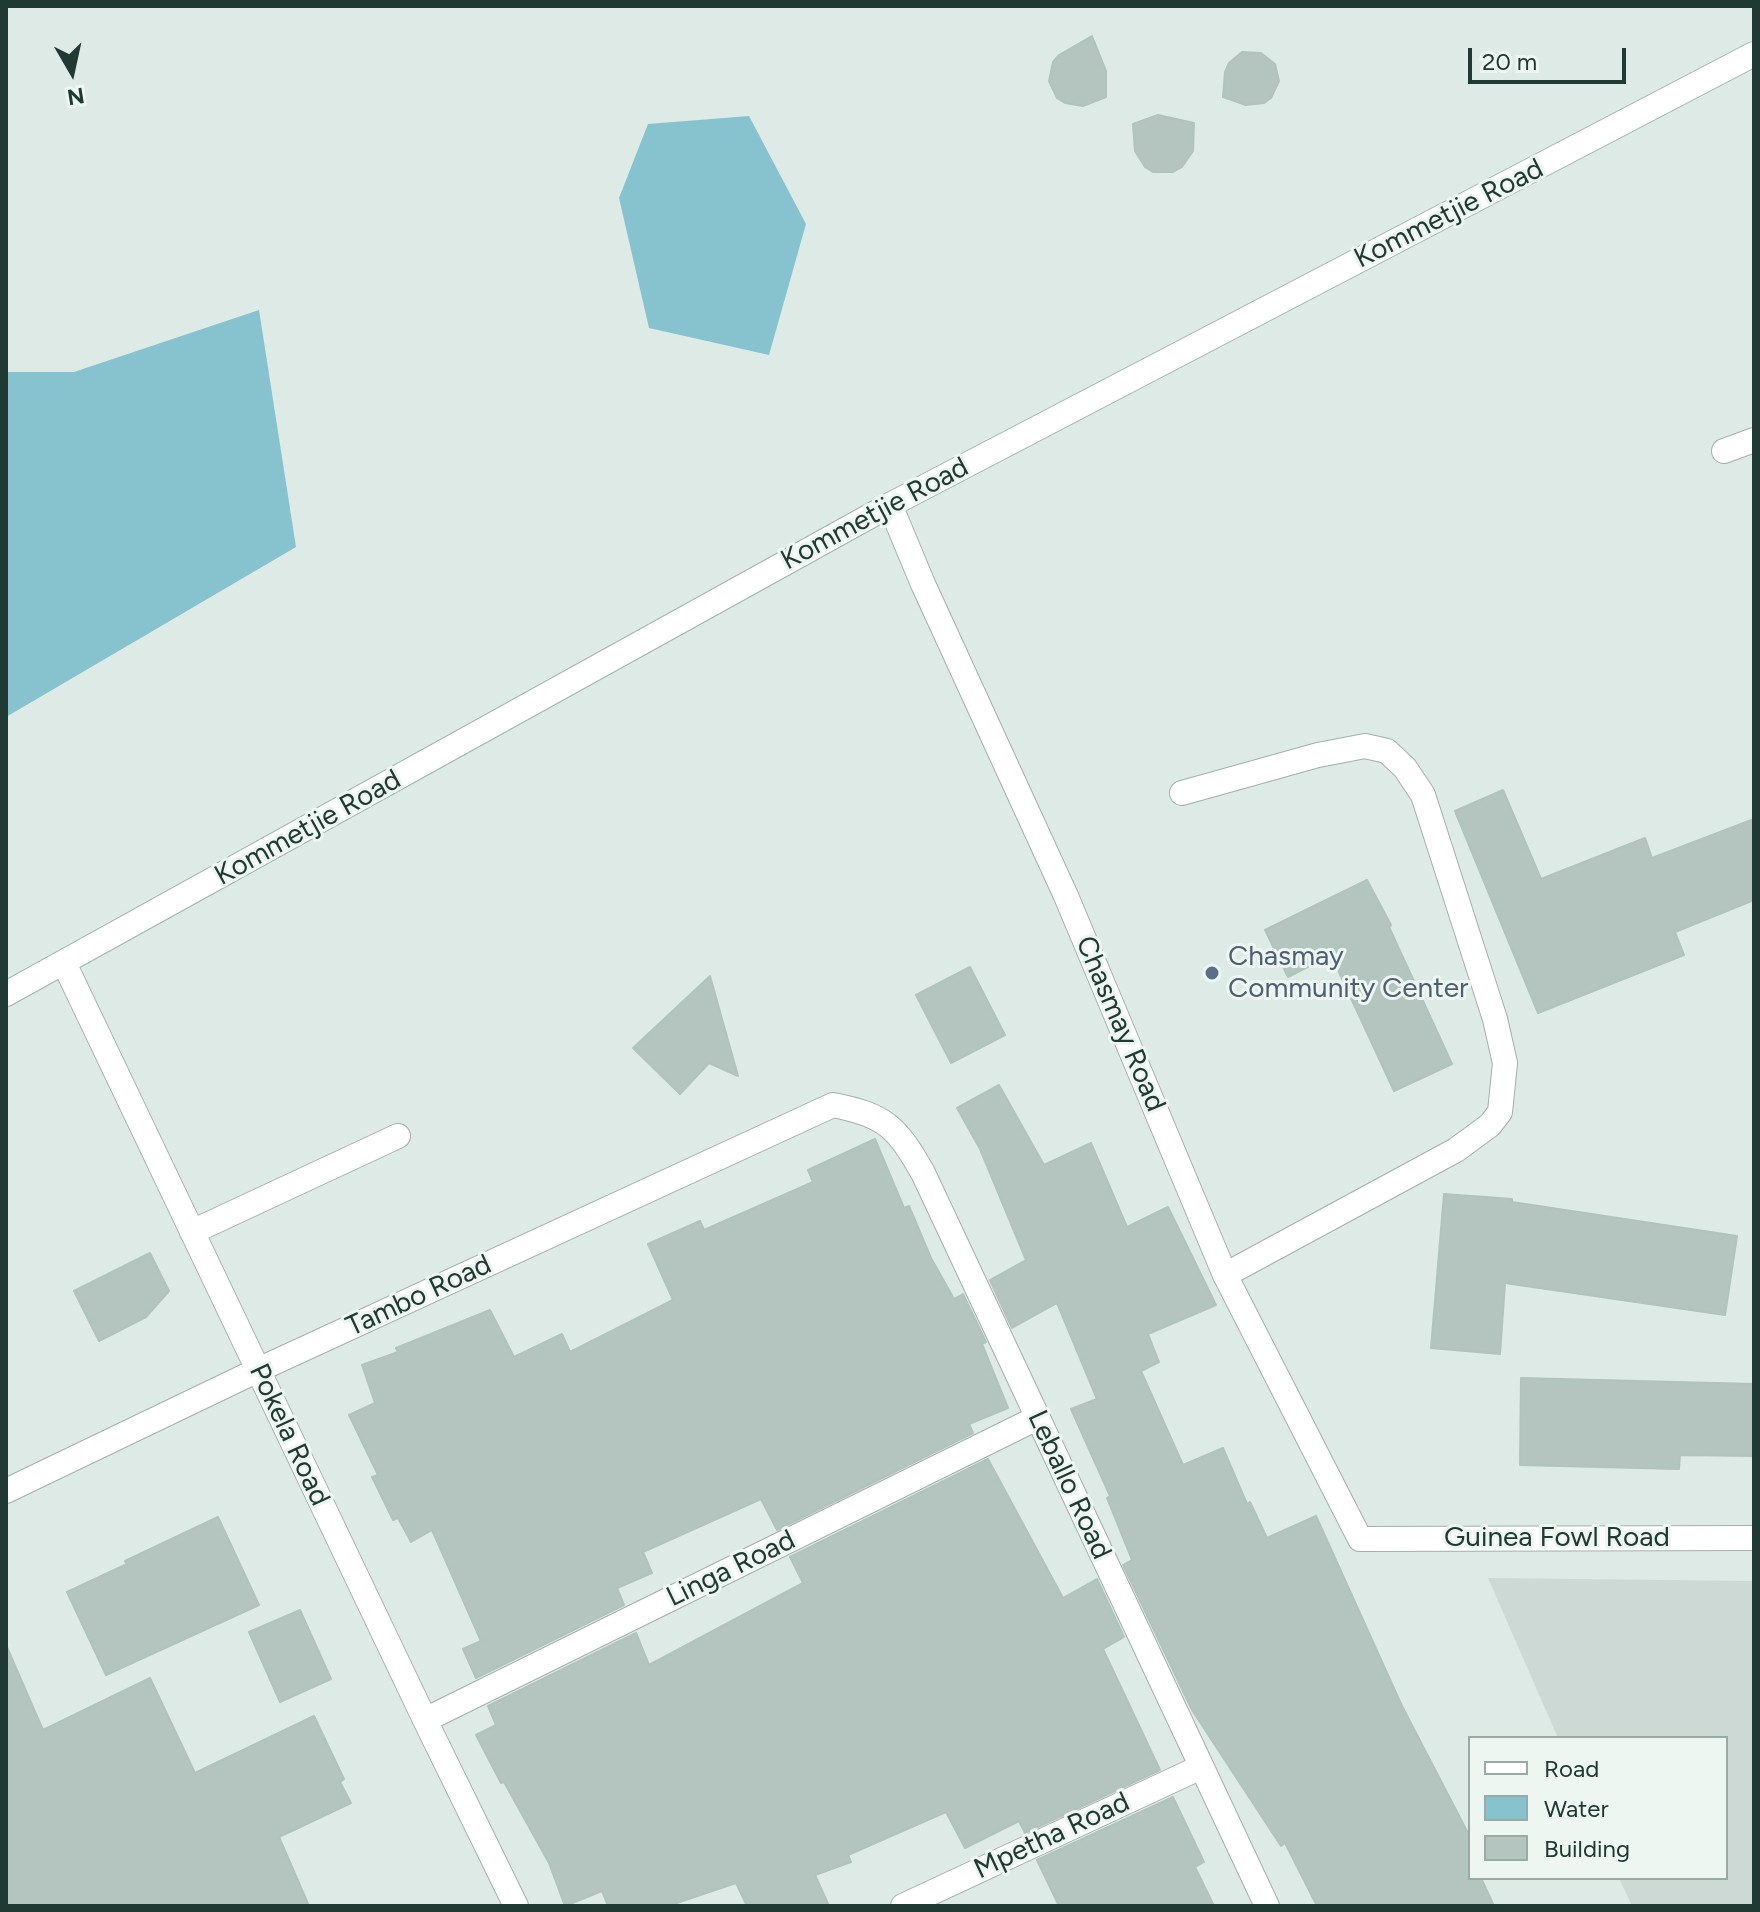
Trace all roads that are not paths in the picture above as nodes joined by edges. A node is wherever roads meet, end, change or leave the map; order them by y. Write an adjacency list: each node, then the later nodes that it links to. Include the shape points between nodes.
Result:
1 (1754, 54): 4 (street, Kommetjie Road)
2 (1754, 440): 3 (street)
3 (1724, 451)
4 (890, 505): 6 (street, Kommetjie Road); 11 (street, Chasmay Road, via 1066,896)
5 (1182, 793): 11 (street, via 1365,746 1397,758 1423,795 1505,1063 1500,1112 1490,1125 1456,1150)
6 (64, 963): 7 (street, Kommetjie Road); 10 (street, Pokela Road)
7 (6, 994)
8 (833, 1105): 12 (street, Tambo Road); 13 (street, Leballo Road, via 878,1117 914,1157)
9 (398, 1136): 10 (street)
10 (192, 1232): 12 (street, Pokela Road)
11 (1225, 1275): 16 (street, Chasmay Road)
12 (258, 1370): 14 (street, Tambo Road); 17 (street, Pokela Road)
13 (1037, 1418): 17 (street, Linga Road); 18 (street, Leballo Road)
14 (6, 1491)
15 (1754, 1538): 16 (street, Guinea Fowl Road)
16 (1360, 1539)
17 (425, 1720): 19 (street, Pokela Road)
18 (1201, 1767): 20 (street, Mpetha Road); 21 (street, Leballo Road)
19 (516, 1906)
20 (903, 1906)
21 (1267, 1906)

